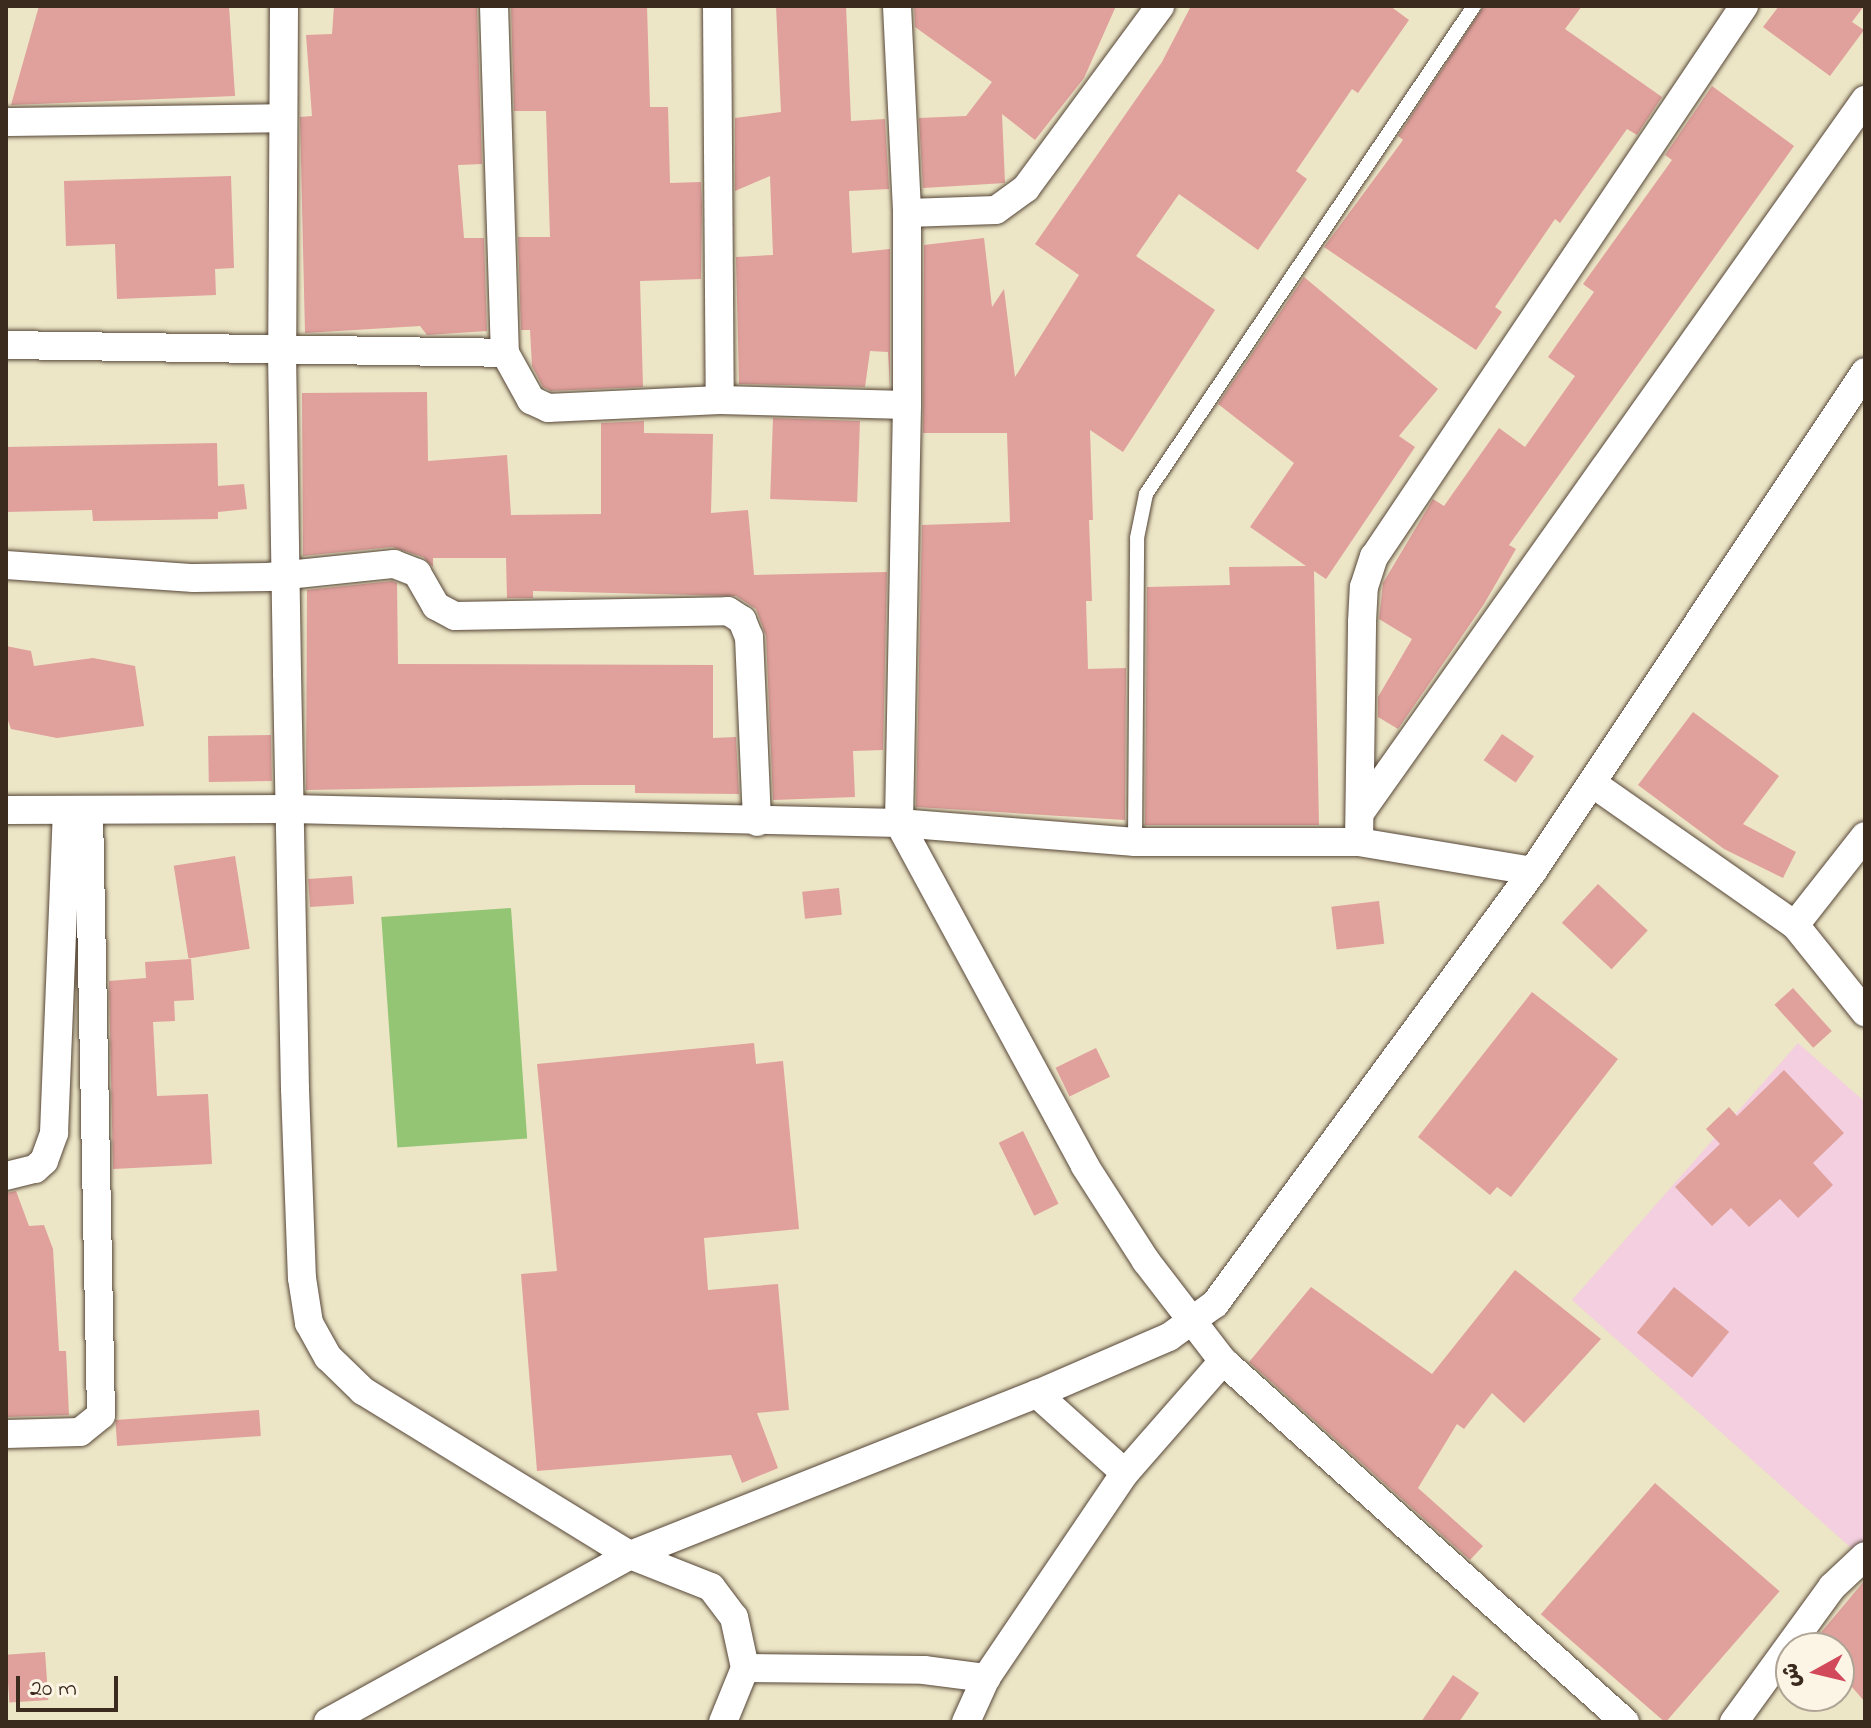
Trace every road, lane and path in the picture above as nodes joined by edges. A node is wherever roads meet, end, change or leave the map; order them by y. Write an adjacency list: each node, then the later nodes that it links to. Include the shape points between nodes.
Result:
1 (284, 6): 9 (street)
2 (494, 6): 14 (street)
3 (717, 6): 16 (street)
4 (897, 6): 11 (street)
5 (1160, 6): 11 (street, via 1026,188 996,210)
6 (1474, 6): 28 (lane, via 1146,494 1137,538)
7 (1744, 6): 24 (street, via 1374,557 1364,587 1362,622)
8 (1865, 100): 24 (street)
9 (283, 118): 10 (street); 13 (street)
10 (6, 122)
11 (907, 213): 17 (street)
12 (6, 345): 13 (street)
13 (282, 353): 14 (street); 19 (street)
14 (505, 353): 16 (street, via 523,392 548,408)
15 (1861, 388): 20 (street)
16 (720, 400): 17 (street)
17 (907, 405): 26 (street)
18 (6, 565): 19 (street, via 194,578)
19 (288, 574): 21 (street); 25 (street, via 405,566 417,573 436,606 455,616 728,611 742,620 749,637)
20 (1592, 783): 30 (street); 31 (street)
21 (291, 809): 23 (street); 25 (street); 39 (street, via 297,1136 309,1323 328,1357 363,1391)
22 (6, 810): 23 (street)
23 (78, 813): 33 (street, via 54,1133 44,1161 35,1169); 37 (street, via 101,1415 80,1432)
24 (1360, 813): 29 (street)
25 (757, 822): 26 (street)
26 (899, 823): 28 (street); 34 (street, via 1085,1166)
27 (1865, 836): 31 (street)
28 (1135, 842): 29 (street)
29 (1359, 842): 30 (street)
30 (1533, 871): 34 (street, via 1215,1304)
31 (1795, 925): 32 (street)
32 (1865, 1012)
33 (6, 1176)
34 (1194, 1322): 35 (street); 36 (street)
35 (1223, 1361): 38 (street); 46 (street)
36 (1037, 1394): 38 (street); 39 (street)
37 (6, 1434)
38 (1125, 1473): 42 (street)
39 (630, 1555): 41 (street, via 711,1587 734,1617); 43 (street)
40 (1865, 1556): 47 (street, via 1832,1587)
41 (745, 1668): 42 (street, via 924,1670); 44 (street)
42 (986, 1678): 45 (street)
43 (328, 1722)
44 (723, 1722)
45 (966, 1722)
46 (1625, 1722)
47 (1734, 1722)

